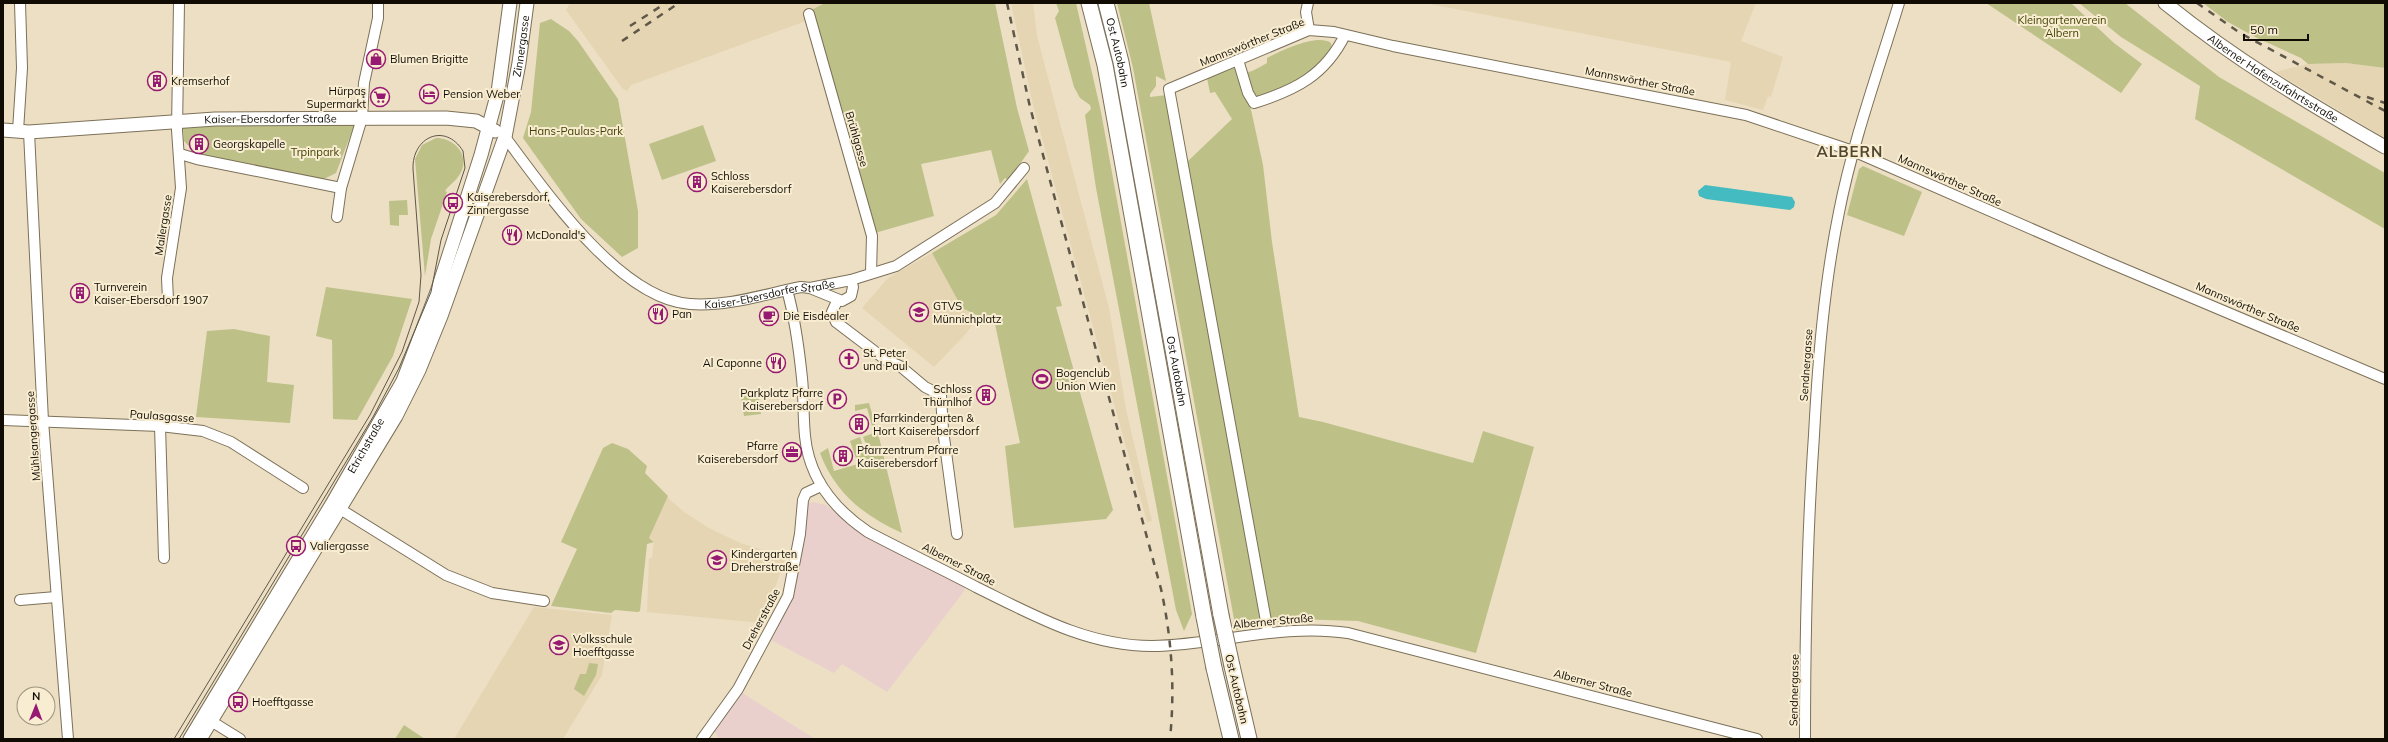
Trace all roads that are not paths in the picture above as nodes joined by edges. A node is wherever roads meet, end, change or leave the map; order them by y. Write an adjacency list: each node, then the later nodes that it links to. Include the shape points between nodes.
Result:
1 (20, 3): 19 (street, Mühlsangergasse)
2 (179, 3): 16 (street)
3 (378, 3): 15 (street, via 378,18 364,83)
4 (510, 3): 17 (main road, Zinnergasse, via 498,92)
5 (528, 3): 20 (main road, Zinnergasse)
6 (1089, 3): 52 (highway, Ost Autobahn, bridge, via 1105,65 1204,617)
7 (1106, 3): 53 (highway, Ost Autobahn, bridge, via 1121,62 1221,615)
8 (1308, 3): 12 (street, via 1306,12)
9 (1898, 3): 22 (street, Sendnergasse)
10 (2165, 3): 21 (main road, Alberner Hafenzufahrtsstraße, via 2284,89)
11 (809, 14): 27 (street, Brühlgasse, via 872,236)
12 (1309, 30): 13 (street, Mannswörther Straße); 14 (street, Mannswörther Straße)
13 (1345, 35): 14 (street, via 1339,48 1304,83 1285,93 1254,103); 22 (street, Mannswörther Straße, via 1746,115)
14 (1238, 60): 45 (street, Mannswörther Straße, via 1169,89)
15 (362, 118): 16 (main road, Kaiser-Ebersdorfer Straße); 17 (main road, Kaiser-Ebersdorfer Straße, via 466,118); 25 (street)
16 (178, 121): 19 (main road, Kaiser-Ebersdorfer Straße); 23 (street)
17 (488, 127): 20 (main road, Kaiser-Ebersdorfer Straße); 48 (main road, Etrichstraße, via 437,292 403,381)
18 (3, 130): 19 (main road, Kaiser-Ebersdorfer Straße)
19 (23, 131): 35 (street, Mühlsangergasse)
20 (505, 137): 30 (street, Kaiser-Ebersdorfer Straße, via 596,250 661,297 674,302 705,304); 39 (main road, Etrichstraße, via 419,370 396,416)
21 (2385, 147)
22 (1853, 150): 33 (street, Mannswörther Straße, via 2097,258); 55 (street, Sendnergasse, via 1830,261 1819,353 1808,538)
23 (180, 154): 25 (street, via 197,160); 31 (street, Mailergasse, via 181,188 167,278)
24 (1024, 168): 27 (street, Kaiser-Ebersdorfer Straße, via 994,203 976,216 896,266)
25 (341, 188): 26 (street)
26 (337, 217)
27 (871, 273): 28 (street, Kaiser-Ebersdorfer Straße)
28 (851, 280): 29 (street, Kaiser-Ebersdorfer Straße); 32 (street, via 853,287 850,296 847,300)
29 (810, 288): 30 (street, Kaiser-Ebersdorfer Straße); 32 (street)
30 (787, 290): 37 (street, via 793,309 801,370 806,446)
31 (168, 300)
32 (837, 301): 40 (street, via 832,312 836,322 886,360 900,366 925,387 941,395 943,430)
33 (2385, 379)
34 (3, 420): 35 (street, Paulasgasse)
35 (44, 421): 36 (street, Paulasgasse); 42 (street, Mühlsangergasse)
36 (160, 426): 38 (street, Paulasgasse, via 203,431 231,442); 41 (street)
37 (821, 486): 45 (street, Alberner Straße, via 846,516 868,532 1068,631 1104,642 1153,646); 51 (street, Dreherstraße, via 804,496 800,534 788,596 735,695)
38 (303, 488)
39 (340, 510): 44 (street, via 446,575 492,593); 46 (main road, Etrichstraße)
40 (957, 534)
41 (164, 558)
42 (56, 597): 43 (street); 47 (street, Mühlsangergasse)
43 (20, 600)
44 (544, 601)
45 (1268, 632): 54 (street, Alberner Straße, via 1314,629 1362,636)
46 (211, 721): 49 (main road, Etrichstraße); 50 (street)
47 (68, 739)
48 (190, 739)
49 (200, 739)
50 (240, 739)
51 (702, 739)
52 (1231, 739)
53 (1249, 739)
54 (1757, 739)
55 (1805, 739)

